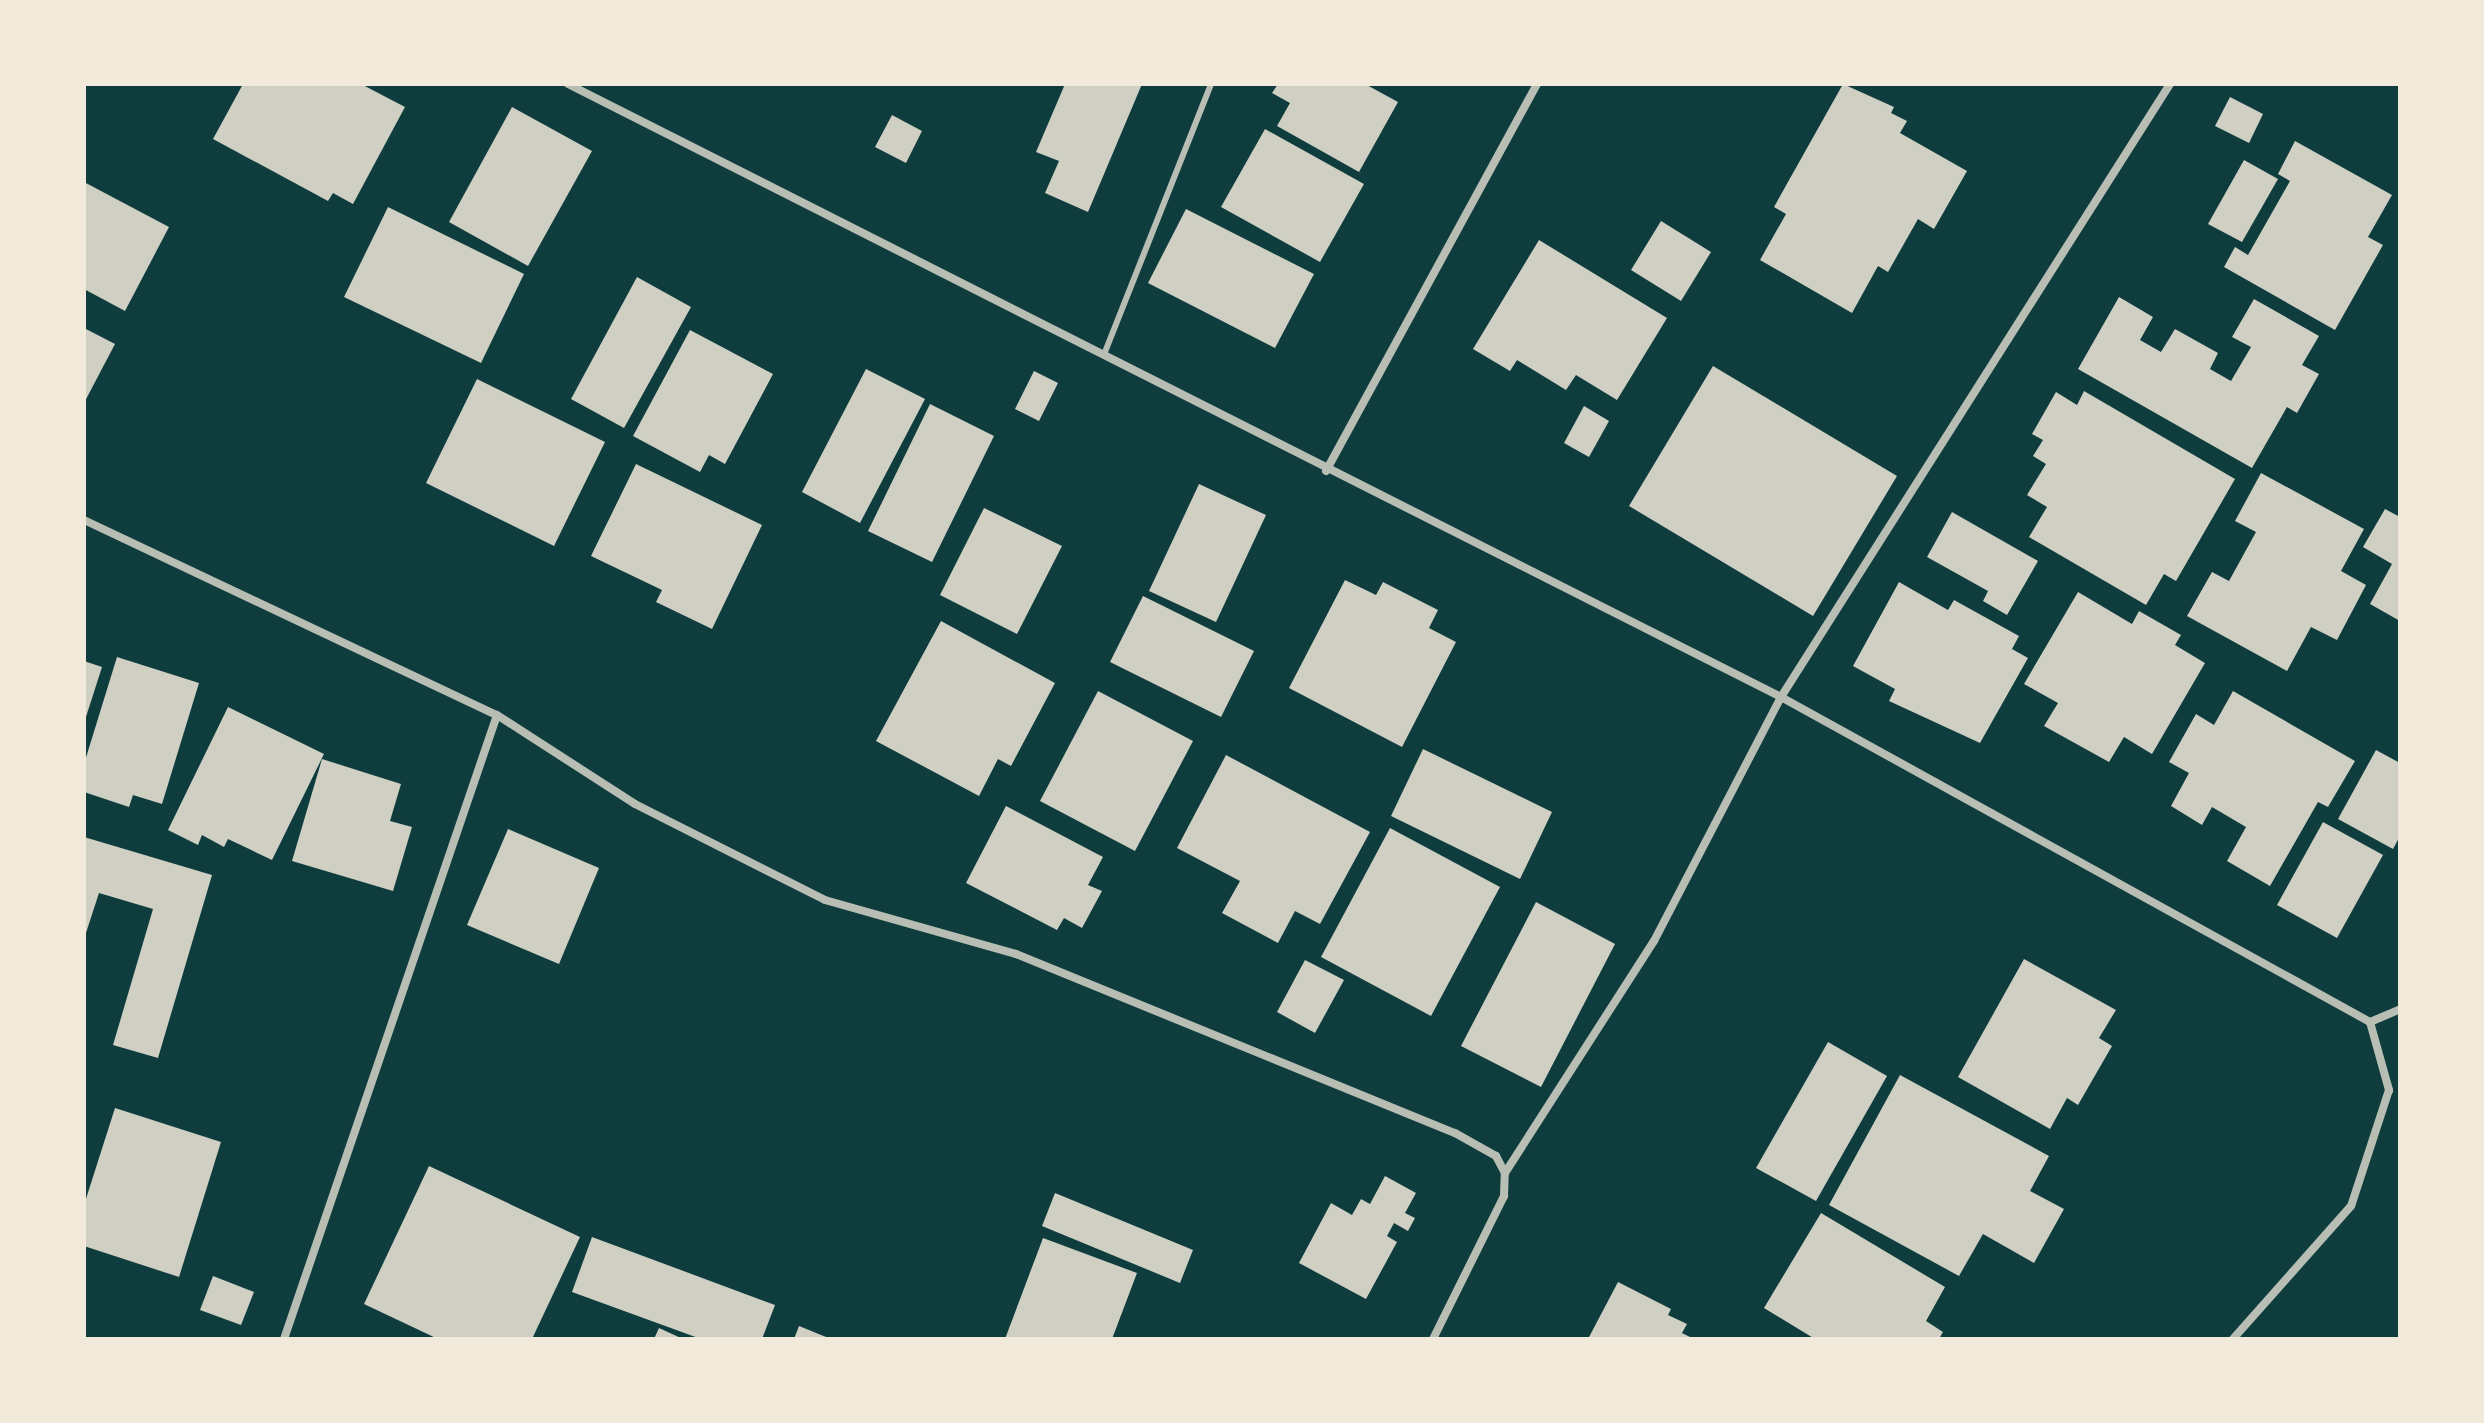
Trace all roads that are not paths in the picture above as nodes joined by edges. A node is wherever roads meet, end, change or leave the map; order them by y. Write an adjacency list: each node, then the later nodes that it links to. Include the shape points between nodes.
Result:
1 (568, 84): 5 (street)
2 (1211, 84): 5 (lane)
3 (1537, 84): 6 (street)
4 (2170, 84): 8 (street)
5 (1105, 352): 6 (street)
6 (1326, 471): 8 (street)
7 (84, 520): 9 (street)
8 (1781, 697): 11 (street); 12 (street, via 1654,941)
9 (497, 715): 12 (street, via 635,804 825,900 1016,954 1455,1133 1496,1156); 13 (street)
10 (2400, 1009): 11 (street)
11 (2370, 1022): 15 (street, via 2389,1090 2351,1206)
12 (1505, 1173): 14 (street, via 1504,1196)
13 (284, 1339)
14 (1433, 1339)
15 (2233, 1339)

